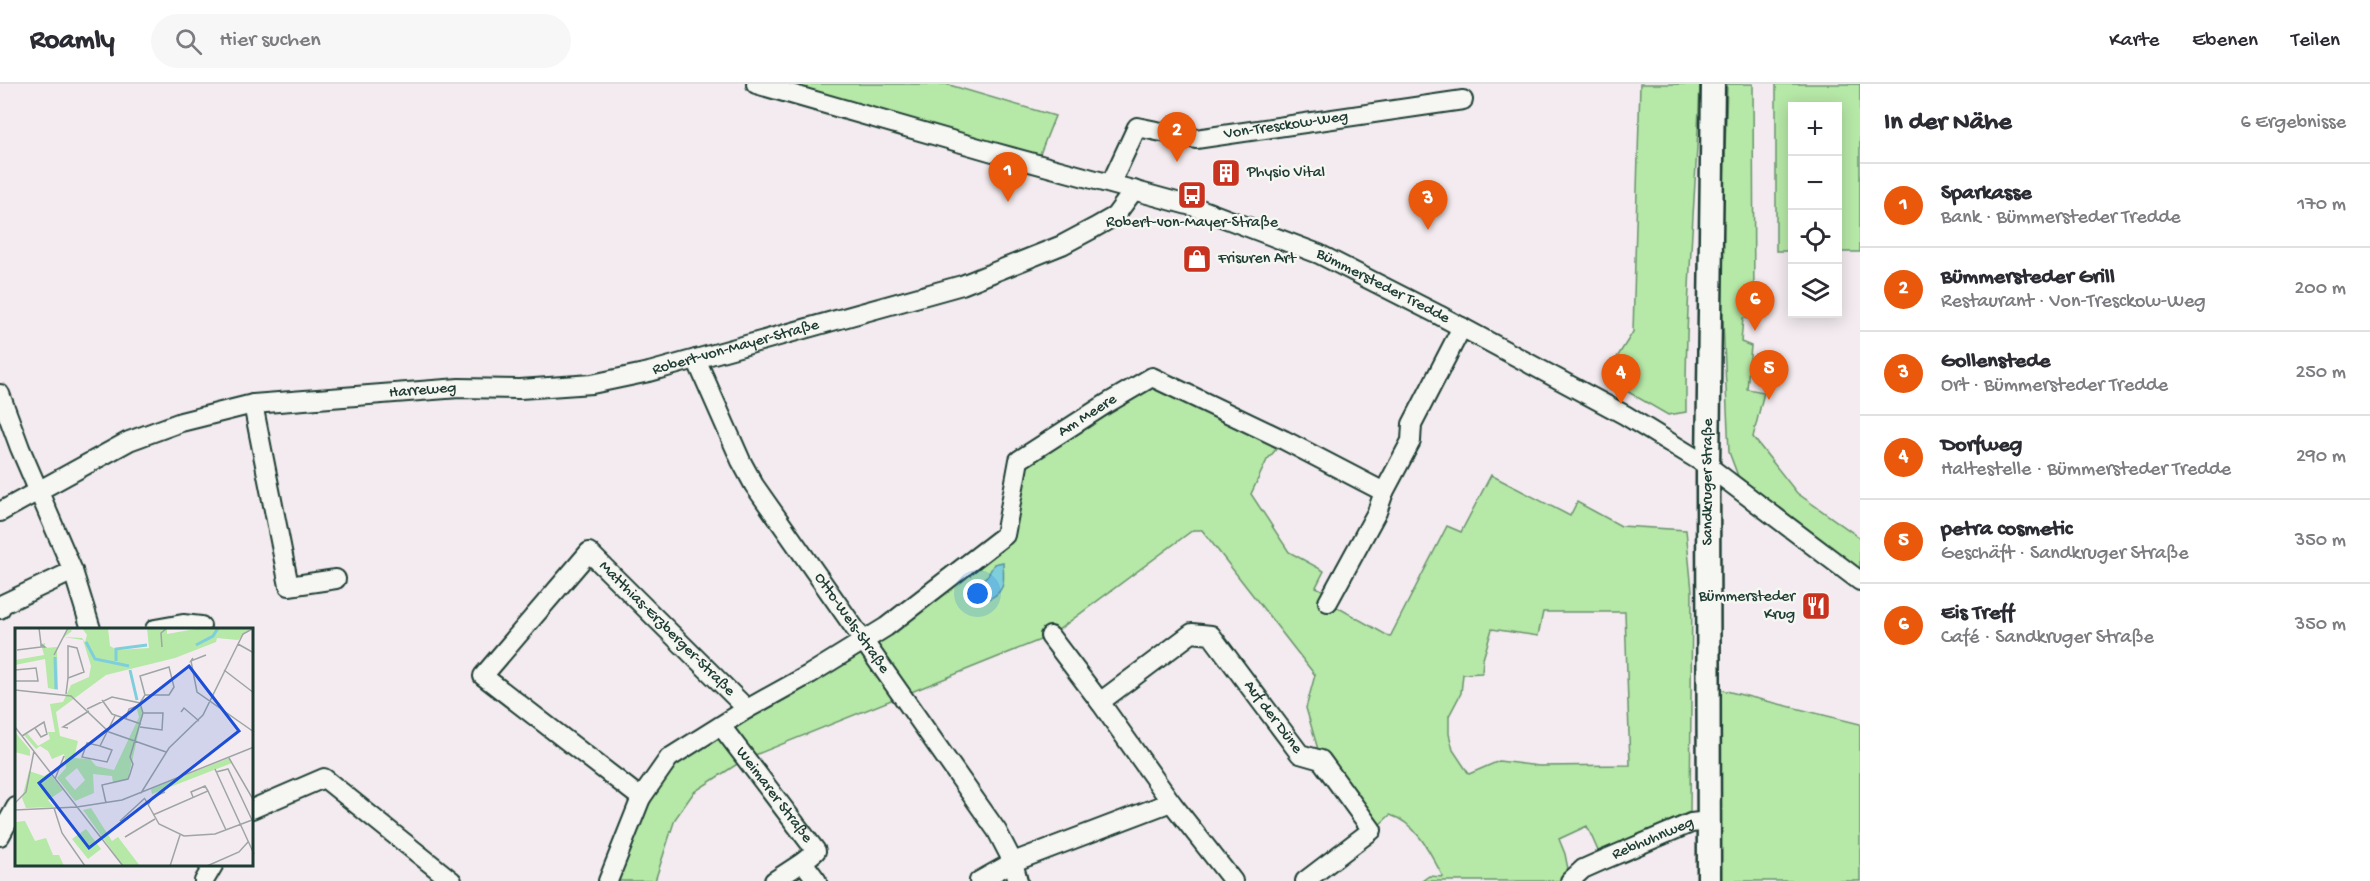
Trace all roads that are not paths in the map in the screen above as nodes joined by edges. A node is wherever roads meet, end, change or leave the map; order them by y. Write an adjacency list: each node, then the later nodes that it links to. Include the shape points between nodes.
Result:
1 (756, 84): 4 (street, Bümmersteder Tredde)
2 (1713, 84): 11 (street, Sandkruger Straße)
3 (1463, 100): 4 (street, Von-Tresckow-Weg, via 1196,139 1137,127)
4 (1111, 183): 5 (street, Bümmersteder Tredde)
5 (1134, 190): 6 (street, Bümmersteder Tredde, via 1195,207 1319,254); 7 (street, Robert-von-Mayer-Straße, via 1115,216 1094,228 962,285)
6 (1462, 327): 11 (street, Bümmersteder Tredde, via 1625,415); 13 (street, via 1412,424 1411,441)
7 (696, 359): 8 (street, Robert-von-Mayer-Straße); 24 (street, Otto-Wels-Straße, via 754,485)
8 (592, 384): 10 (street, Harreweg, via 459,388)
9 (0, 394): 12 (street)
10 (253, 404): 12 (street, Harreweg, via 181,422 129,441); 16 (street, via 289,586)
11 (1708, 466): 17 (street, Bümmersteder Tredde); 32 (street, Sandkruger Straße)
12 (39, 491): 14 (street, Harreweg); 15 (street)
13 (1384, 492): 18 (street); 24 (street, Am Meere, via 1152,377 1018,460 1005,535)
14 (0, 512)
15 (74, 571): 19 (street, via 3,604); 21 (street)
16 (336, 579)
17 (1860, 581)
18 (1328, 602)
19 (0, 609)
20 (201, 626): 22 (street)
21 (91, 628)
22 (161, 628)
23 (1050, 636): 25 (street)
24 (864, 641): 26 (street); 35 (street, Otto-Wels-Straße, via 997,831)
25 (1100, 702): 29 (street); 45 (street, Auf der Düne, via 1192,633 1211,635 1300,754 1321,760 1372,830)
26 (747, 708): 27 (street); 28 (street, Matthias-Erzberger-Straße, via 589,552 483,676)
27 (721, 726): 28 (street, via 669,758); 34 (street, Weimarer Straße, via 816,851)
28 (641, 798): 37 (street)
29 (1171, 802): 35 (street); 44 (street)
30 (254, 808): 39 (street, via 324,778)
31 (15, 809): 33 (street)
32 (1709, 821): 46 (street, Rebhuhnweg, via 1691,823 1583,869); 47 (street, Sandkruger Straße)
33 (0, 836)
34 (803, 862): 40 (street, Weimarer Straße); 41 (street, Weimarer Straße)
35 (1013, 862): 42 (street); 43 (street, Otto-Wels-Straße)
36 (213, 866): 38 (street)
37 (610, 880)
38 (204, 881)
39 (452, 881)
40 (774, 881)
41 (818, 881)
42 (979, 881)
43 (1018, 881)
44 (1233, 881)
45 (1305, 881)
46 (1570, 881)
47 (1709, 881)

